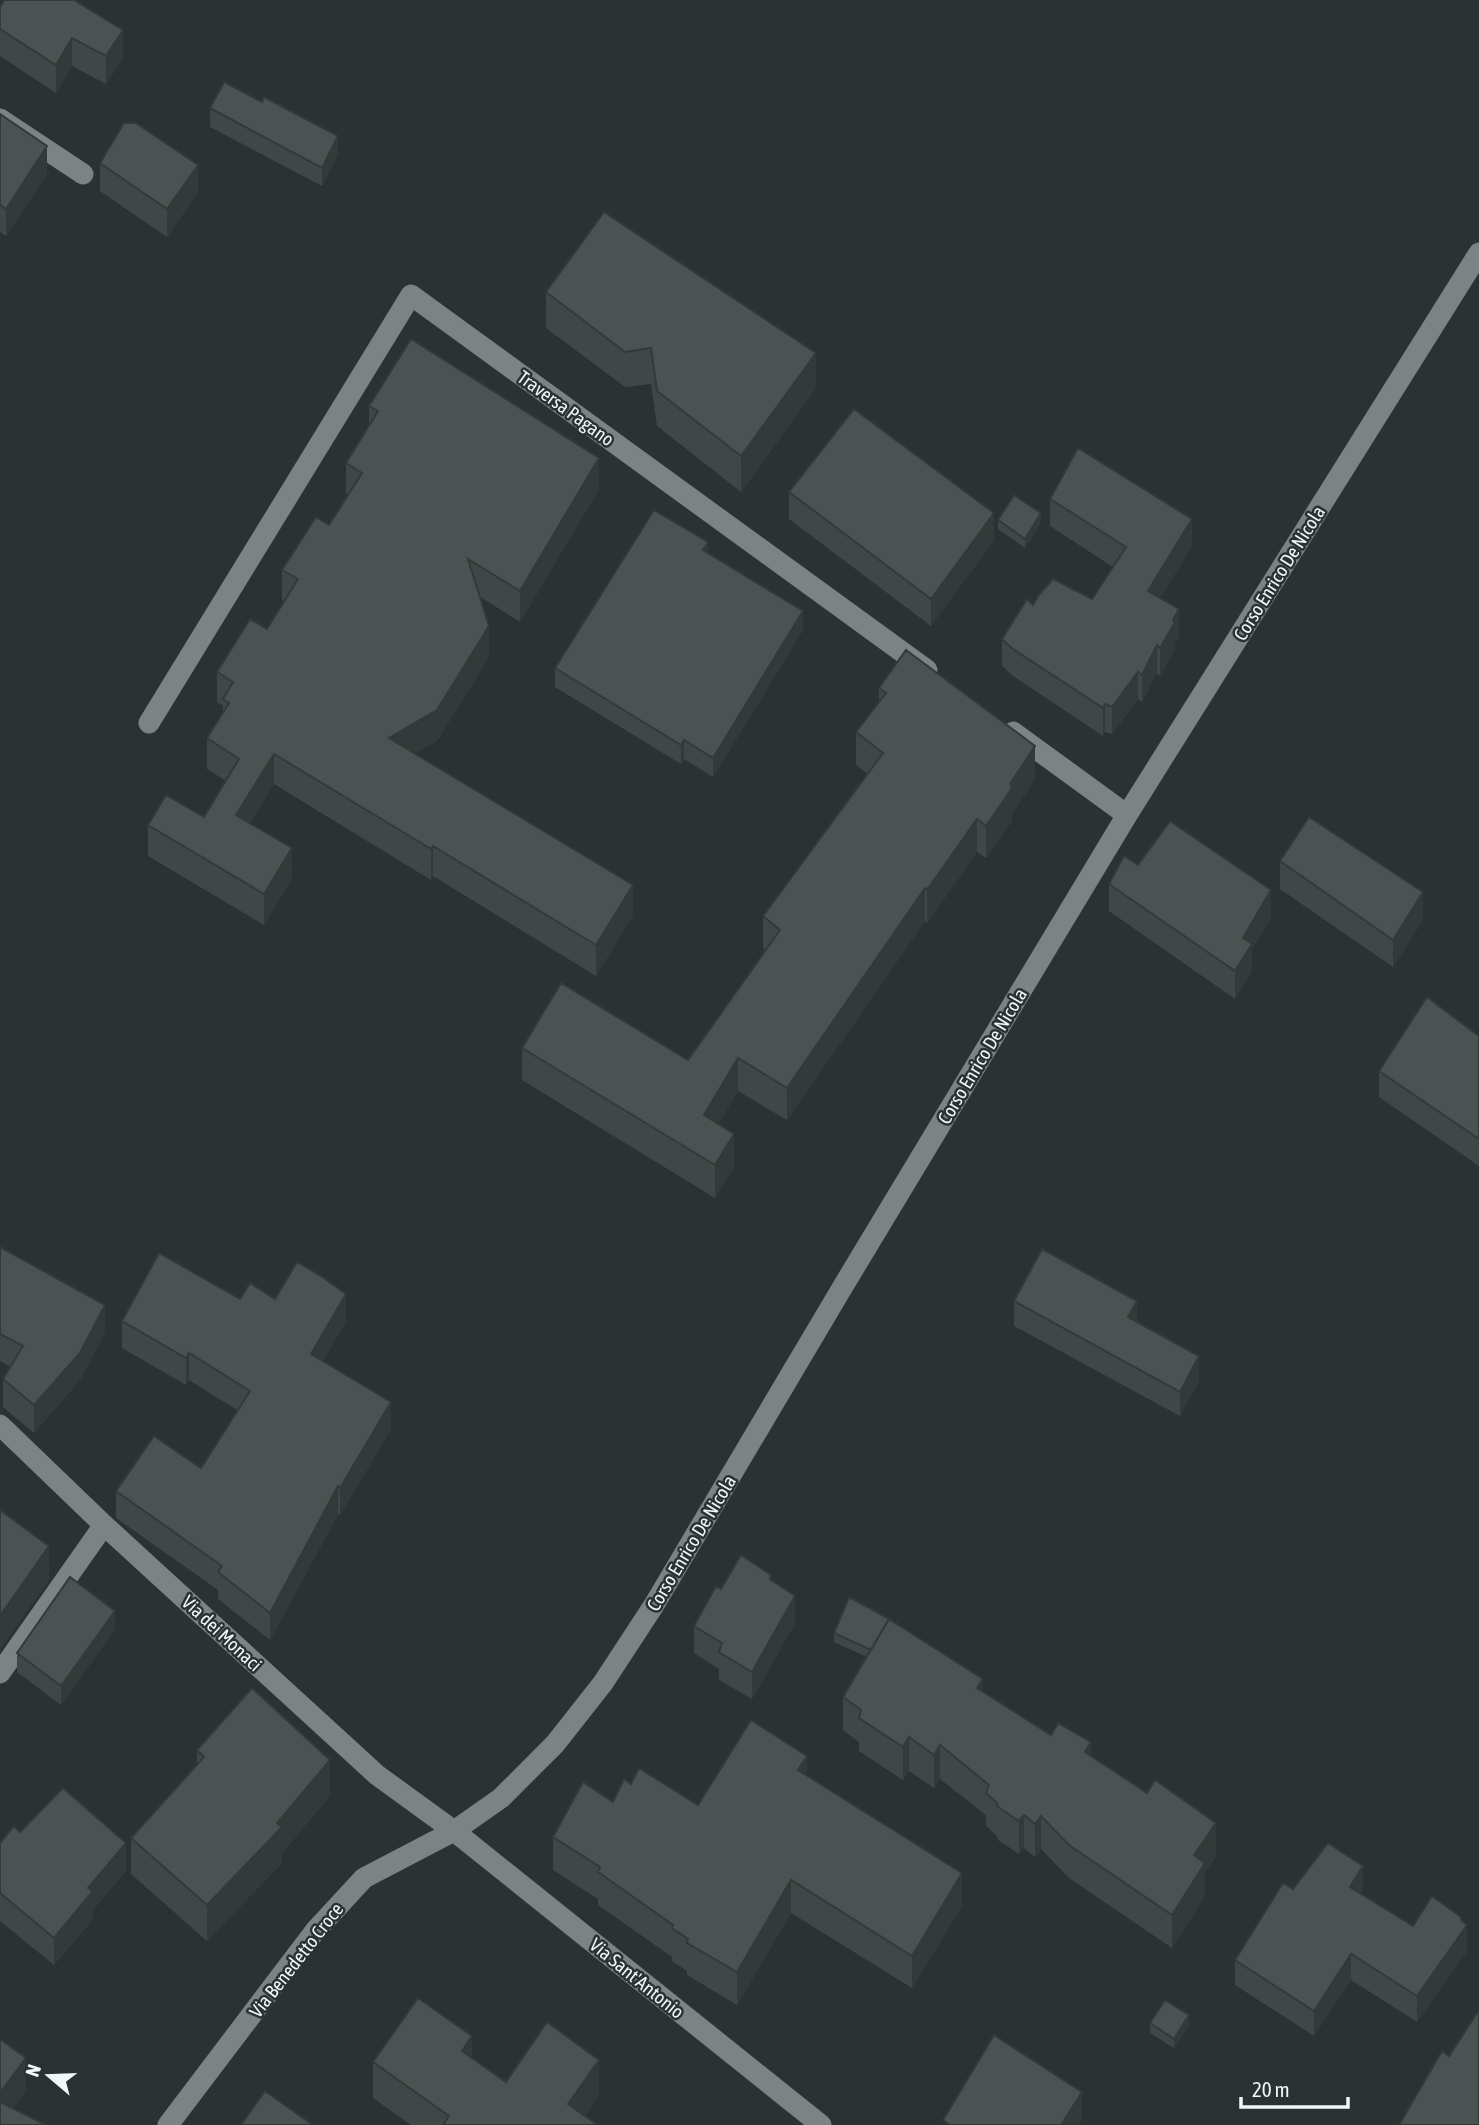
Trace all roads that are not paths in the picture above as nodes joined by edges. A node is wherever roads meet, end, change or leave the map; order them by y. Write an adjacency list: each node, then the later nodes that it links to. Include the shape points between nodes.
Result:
1 (0, 119): 2 (street)
2 (83, 174)
3 (1479, 253): 7 (street, Corso Enrico De Nicola)
4 (948, 685): 6 (street, Traversa Pagano, via 411,295)
5 (993, 718): 7 (street)
6 (149, 723)
7 (1127, 816): 11 (street, Corso Enrico De Nicola, via 603,1684 555,1744 501,1798)
8 (0, 1425): 9 (street, Via dei Monaci)
9 (104, 1525): 10 (street); 11 (street, Via dei Monaci, via 377,1775)
10 (0, 1674)
11 (454, 1831): 12 (street, Via Benedetto Croce, via 364,1878 315,1931); 13 (street, Via Sant'Antonio)
12 (168, 2125)
13 (821, 2125)

